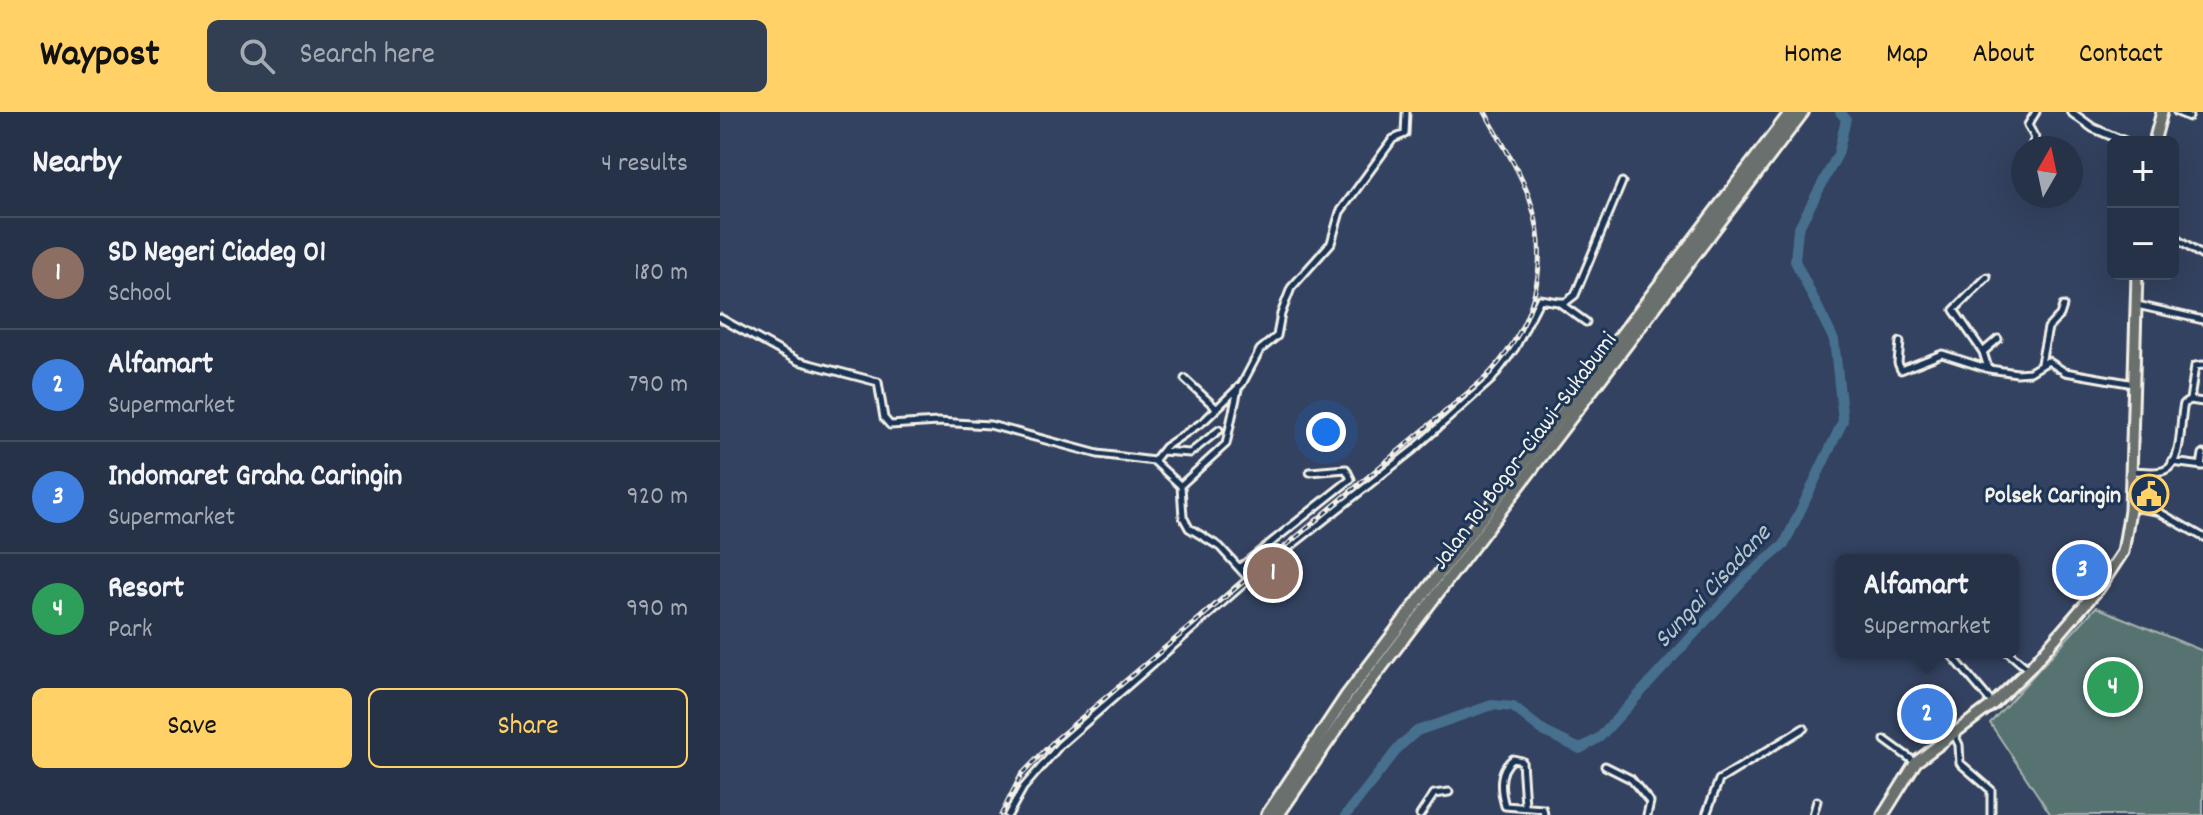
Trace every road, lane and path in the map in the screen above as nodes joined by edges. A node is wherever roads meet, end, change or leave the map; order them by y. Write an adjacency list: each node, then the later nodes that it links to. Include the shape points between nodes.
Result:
1 (1406, 112): 32 (street, via 1405,134 1393,139 1342,208 1332,241 1291,288 1277,336 1260,350)
2 (1791, 112): 12 (highway, Jalan Tol Bogor–Ciawi–Sukabumi)
3 (1803, 112): 12 (highway, Jalan Tol Bogor–Ciawi–Sukabumi)
4 (2036, 112): 9 (street, via 2028,125)
5 (2071, 112): 10 (street)
6 (2162, 112): 11 (highway)
7 (2177, 112): 8 (street)
8 (2189, 117)
9 (2034, 136)
10 (2112, 136)
11 (2156, 136)
12 (1764, 154): 64 (highway, Jalan Tol Bogor–Ciawi–Sukabumi, via 1347,695); 65 (highway, Jalan Tol Bogor–Ciawi–Sukabumi, via 1355,702)
13 (1622, 182): 18 (street, via 1575,295)
14 (2179, 241): 15 (street)
15 (2203, 256)
16 (1987, 277): 26 (street, via 1954,310)
17 (2137, 280): 19 (highway)
18 (1558, 302): 23 (street); 48 (street, via 1538,300 1521,339 1491,380 1413,450)
19 (2137, 305): 22 (street); 31 (highway)
20 (2063, 306): 27 (street, via 2048,328)
21 (720, 318): 39 (street, via 798,361 878,382 890,425 986,425 1098,454)
22 (2203, 320)
23 (1586, 322)
24 (1998, 339): 26 (street)
25 (1900, 342): 29 (street, via 1901,370 1942,354)
26 (1983, 352): 29 (street)
27 (2041, 363): 29 (street, via 2022,374); 31 (street)
28 (2203, 365): 33 (street, via 2195,366)
29 (1989, 369)
30 (1185, 379): 35 (street)
31 (2135, 384): 42 (highway)
32 (1238, 388): 35 (street); 44 (street, via 1226,444)
33 (2190, 400): 34 (street); 40 (street, via 2183,406)
34 (2203, 402)
35 (1216, 408): 37 (street)
36 (1219, 430): 37 (street, via 1190,453)
37 (1161, 451): 39 (street)
38 (2203, 454): 41 (street)
39 (1154, 461): 44 (street)
40 (2172, 462): 41 (street); 42 (street, via 2162,471)
41 (2202, 466)
42 (2132, 471): 45 (highway)
43 (1310, 472): 47 (street, via 1346,469 1351,479)
44 (1181, 486): 47 (street, via 1189,528 1217,544)
45 (2130, 507): 46 (street, via 2157,511); 51 (highway, via 2126,542 2111,574)
46 (2203, 537)
47 (1239, 568): 48 (street)
48 (1249, 579): 63 (street, via 1060,745 1023,788)
49 (1954, 658): 52 (street)
50 (2015, 658): 51 (street)
51 (2029, 669): 52 (highway)
52 (1993, 704): 54 (highway)
53 (1804, 728): 69 (street, via 1719,780)
54 (1953, 732): 56 (street); 57 (highway)
55 (1885, 740): 57 (street)
56 (1959, 758): 58 (street); 72 (street, via 1991,790)
57 (1916, 762): 71 (highway)
58 (1953, 763)
59 (1605, 766): 68 (street, via 1634,782 1650,802)
60 (1449, 792): 66 (street, via 1434,794)
61 (1817, 801): 70 (street)
62 (1525, 805): 62 (street, via 1525,769 1522,761 1513,759 1503,772 1503,800 1509,807); 67 (street, via 1539,807)
63 (1008, 815)
64 (1267, 815)
65 (1278, 815)
66 (1420, 815)
67 (1544, 815)
68 (1647, 815)
69 (1706, 815)
70 (1813, 815)
71 (1883, 815)
72 (1991, 815)

